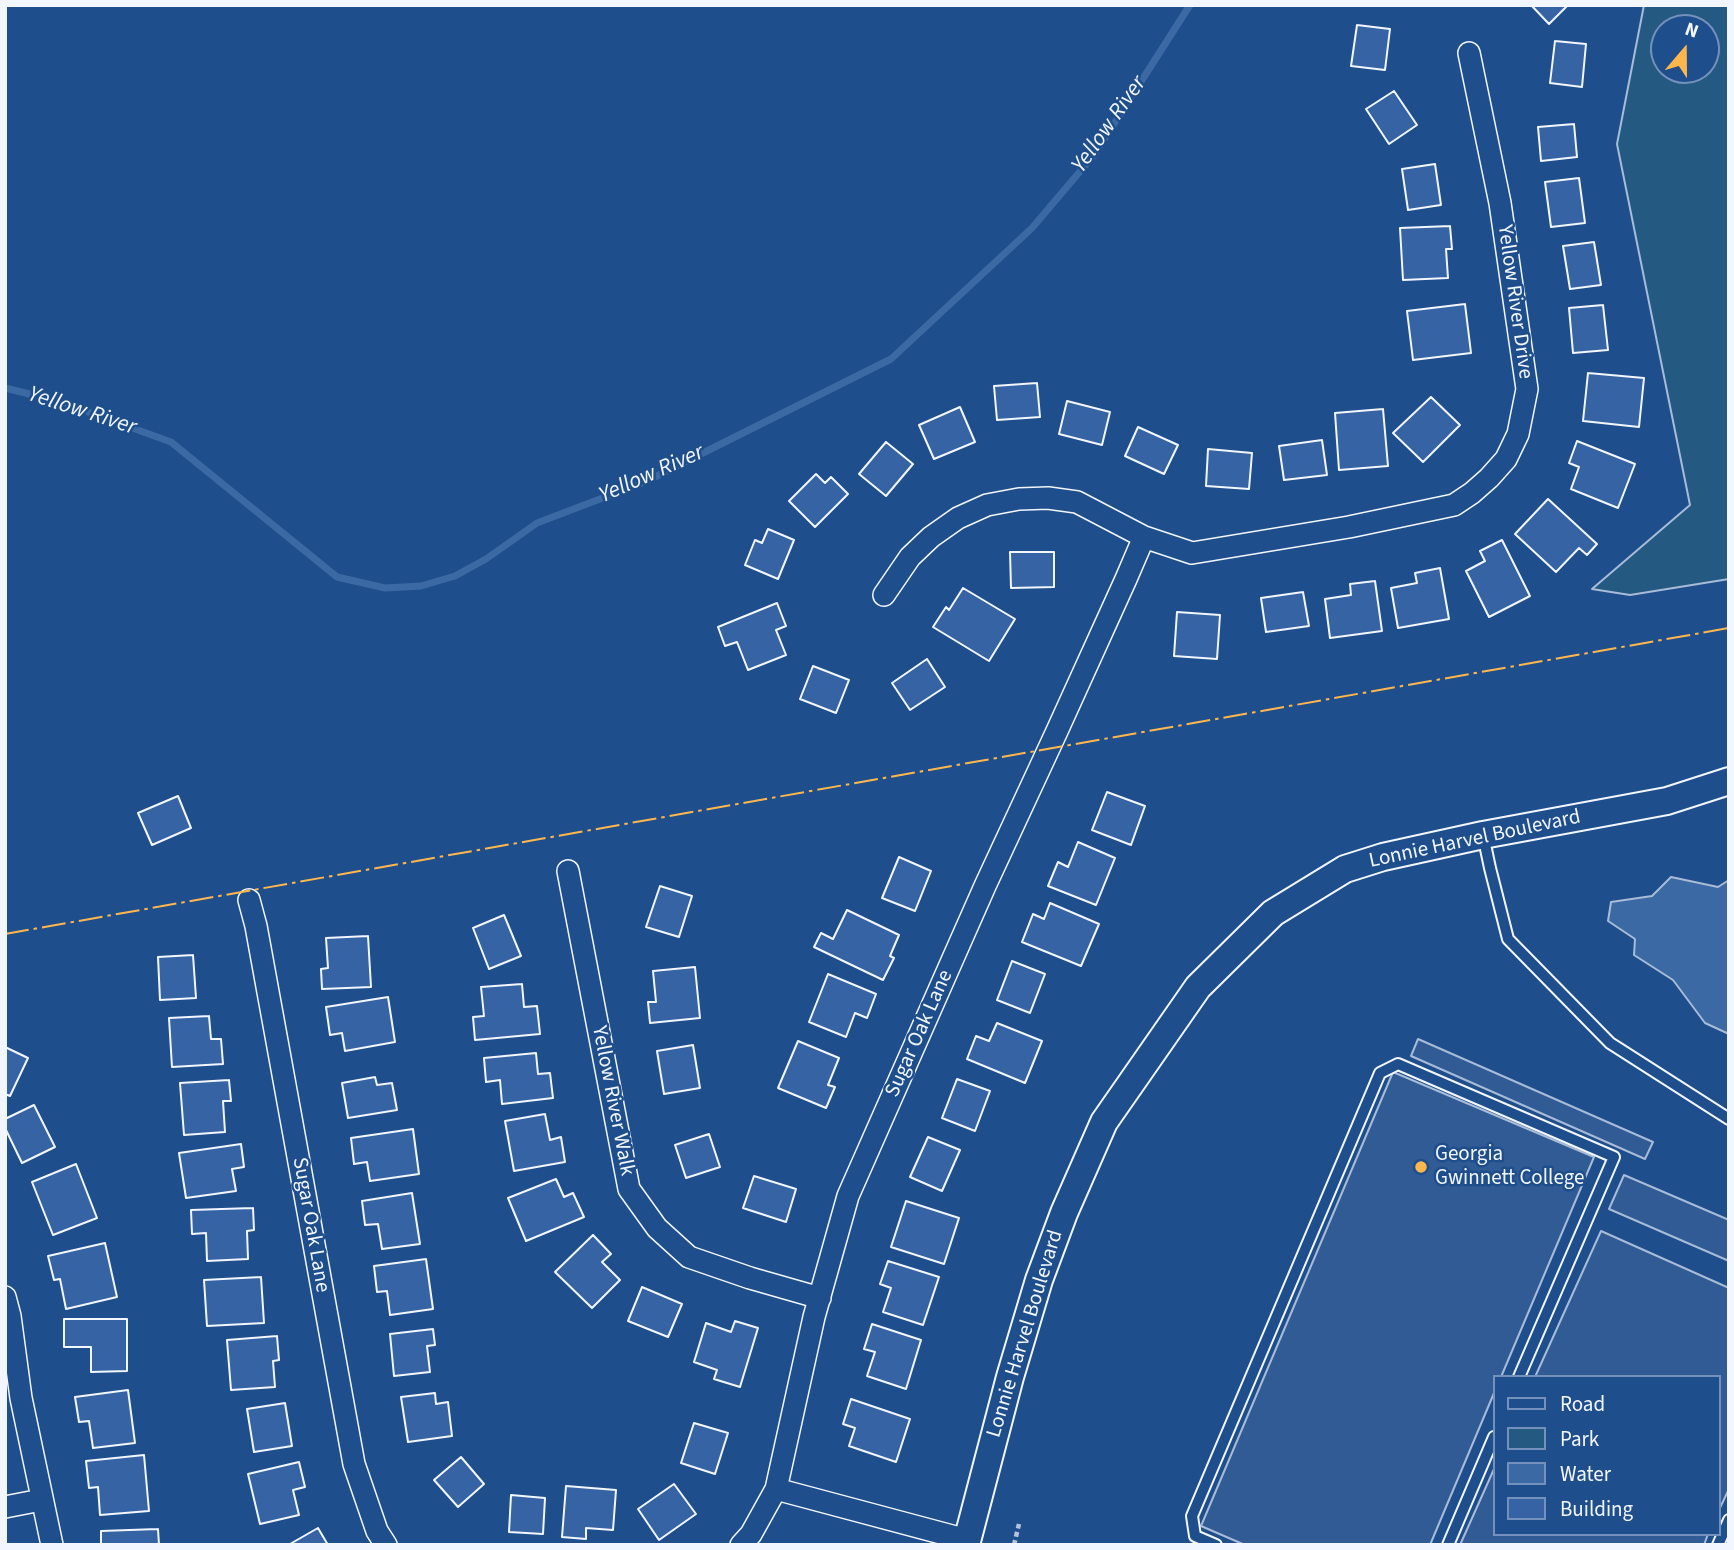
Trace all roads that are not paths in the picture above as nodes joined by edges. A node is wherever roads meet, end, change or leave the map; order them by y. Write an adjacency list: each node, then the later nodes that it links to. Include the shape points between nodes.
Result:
1 (1469, 53): 2 (street, Yellow River Drive, via 1500,203 1527,389 1518,434 1506,459 1472,493 1441,508 1192,553)
2 (1144, 537): 3 (street, Yellow River Drive, via 1077,502 1048,498 987,505 957,518 931,537 910,557); 10 (street, Sugar Oak Lane, via 848,1196)
3 (884, 595)
4 (1729, 781): 5 (street, Lonnie Harvel Boulevard, via 1667,801)
5 (1483, 835): 8 (lane, via 1508,939 1610,1043); 17 (street, Lonnie Harvel Boulevard, via 1383,856 1345,869 1273,913 1198,987 1104,1122 1064,1213 1013,1365)
6 (568, 870): 10 (street, Yellow River Walk, via 629,1189 657,1228 690,1257)
7 (249, 901): 19 (street, Sugar Oak Lane, via 354,1464)
8 (1729, 1119)
9 (5, 1297): 14 (street)
10 (820, 1298): 13 (street, Sugar Oak Lane)
11 (1520, 1375): 21 (lane, via 1614,1157 1398,1064 1380,1073 1192,1516 1195,1536)
12 (1492, 1442): 22 (lane)
13 (776, 1489): 17 (street); 20 (street, Sugar Oak Lane)
14 (41, 1500): 15 (street); 18 (street)
15 (5, 1507)
16 (1729, 1520): 23 (lane)
17 (970, 1542)
18 (52, 1545)
19 (386, 1545)
20 (741, 1545)
21 (1216, 1545)
22 (1448, 1545)
23 (1718, 1545)

